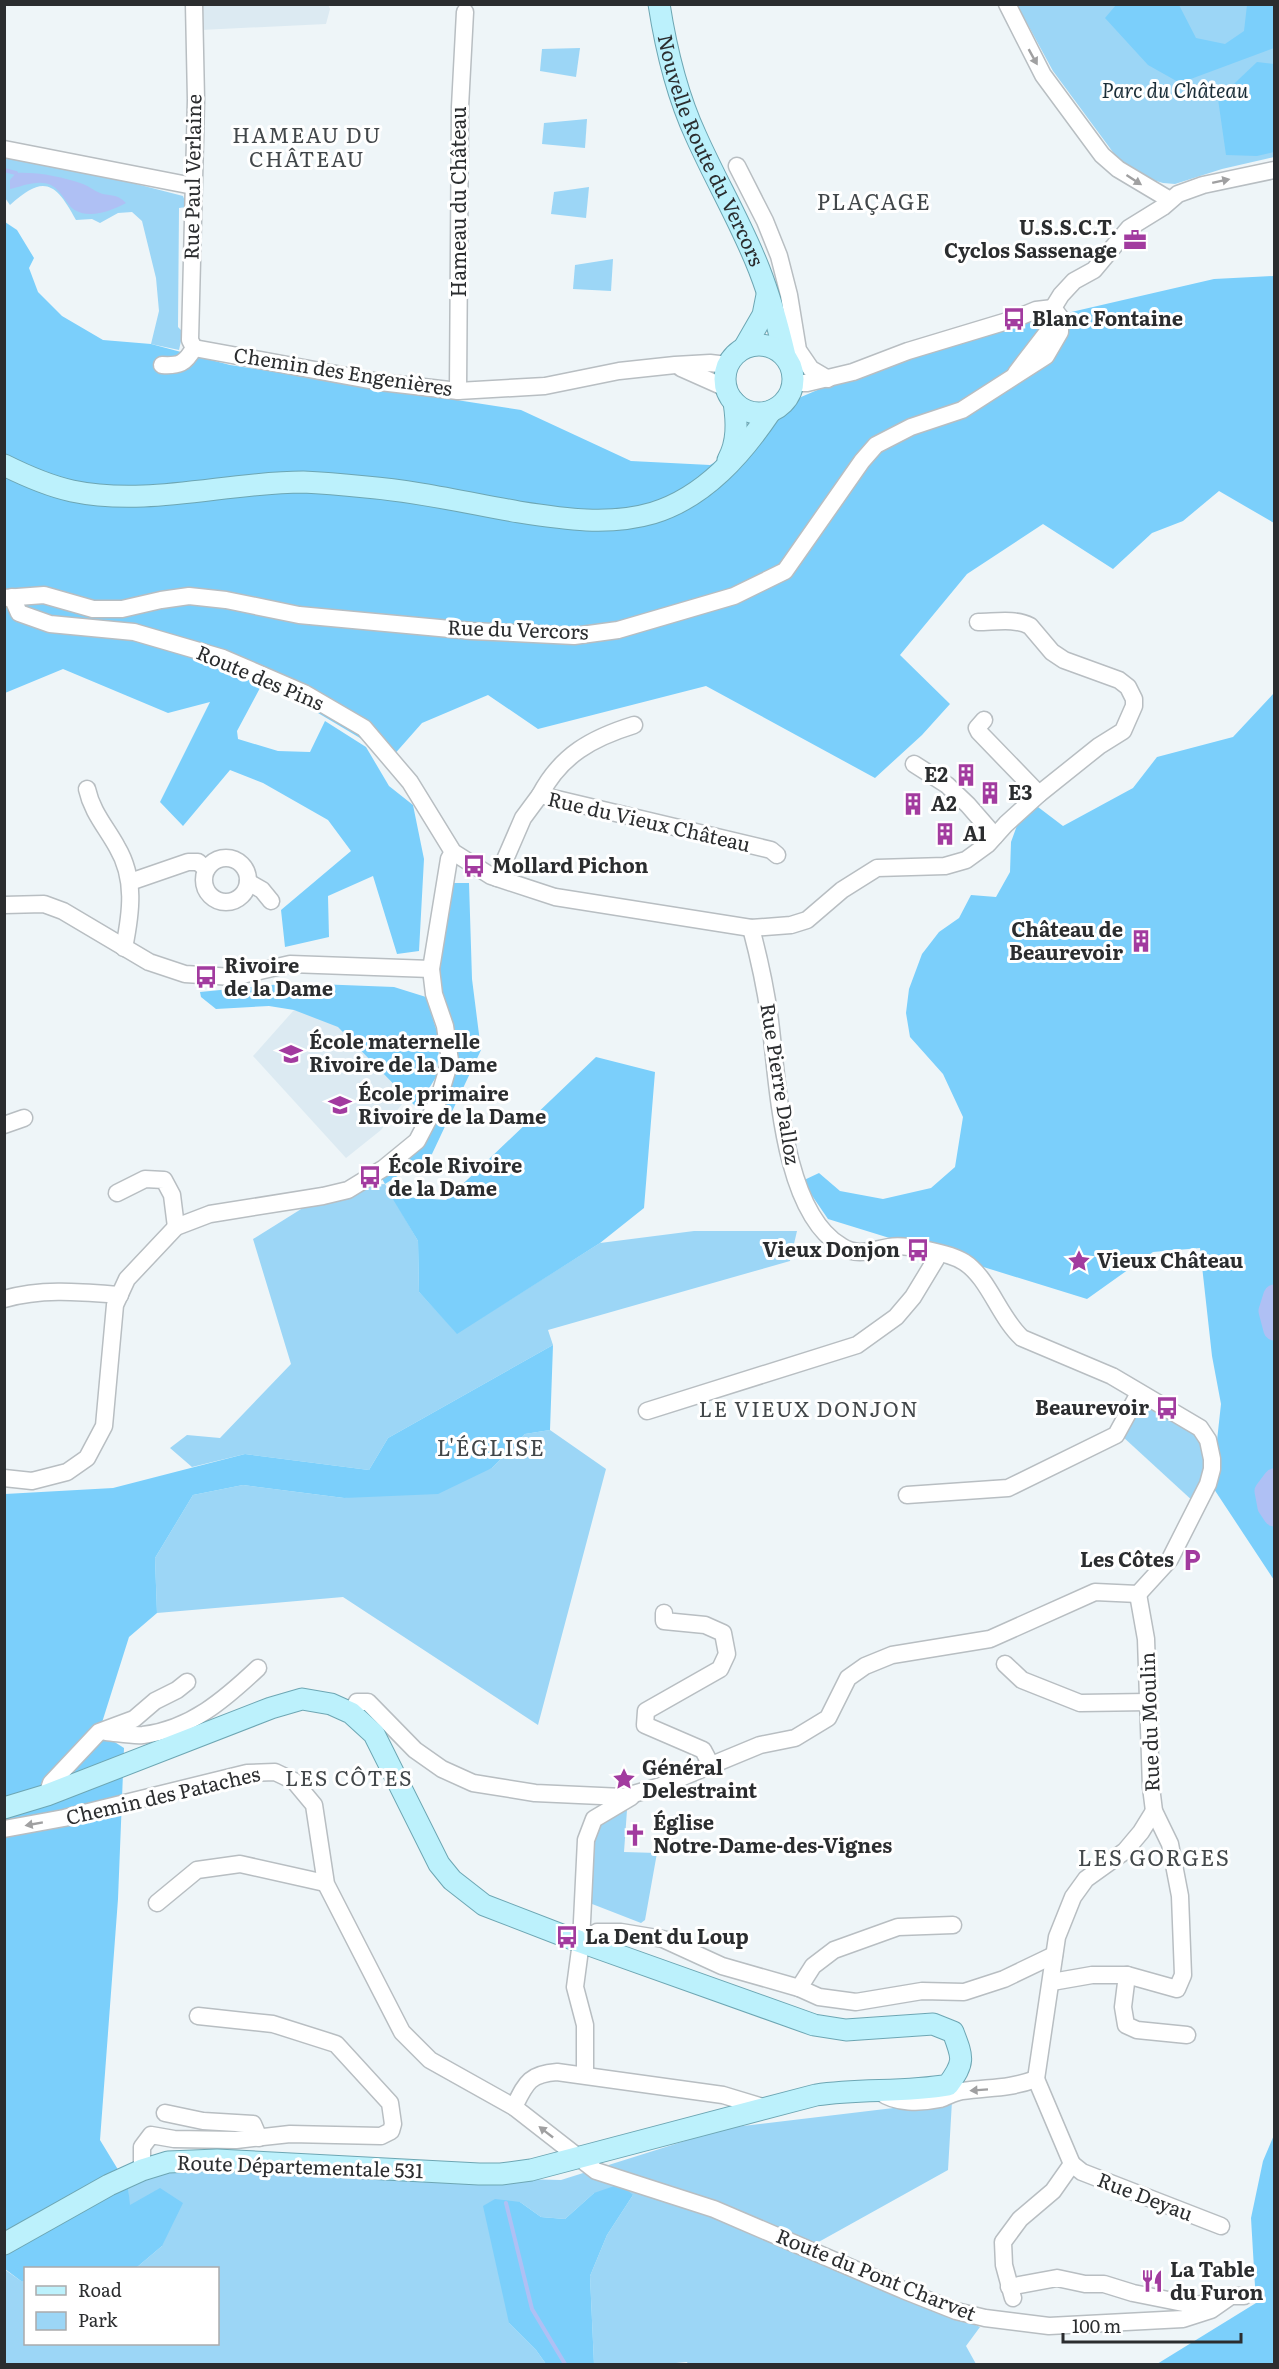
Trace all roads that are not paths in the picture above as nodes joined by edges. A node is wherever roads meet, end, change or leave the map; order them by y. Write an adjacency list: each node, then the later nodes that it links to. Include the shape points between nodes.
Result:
1 (194, 4): 8 (street, Rue Paul Verlaine)
2 (659, 4): 10 (main road, Nouvelle Route du Vercors, via 671,63 695,134 758,267)
3 (1007, 4): 9 (street, one-way to 9, via 1043,75 1102,155 1126,175)
4 (465, 12): 20 (street, Hameau du Château, via 460,107)
5 (4, 149): 8 (street)
6 (737, 166): 18 (street, via 779,256 798,350 811,369)
7 (1275, 170): 9 (street, Rue du Vercors, one-way to 7, via 1203,185)
8 (193, 186): 12 (street, Rue Paul Verlaine, via 190,340)
9 (1170, 200): 11 (street, Rue du Vercors, via 1129,228 1094,270 1074,281 1060,295)
10 (767, 295): 13 (main road, via 763,315); 14 (main road, Nouvelle Route du Vercors)
11 (1057, 312): 18 (street, via 1036,310); 25 (street, Rue du Vercors, via 1016,373 962,410 911,427 876,445 785,571 734,596 618,630 574,636 472,631 299,615 189,596 112,609 93,609 44,595)
12 (194, 348): 15 (street, via 178,366); 20 (street, Chemin des Engenières)
13 (744, 348): 14 (main road, via 759,345); 17 (main road)
14 (785, 356): 19 (main road, via 792,369)
15 (162, 365)
16 (675, 365): 17 (street, Chemin des Engenières); 20 (street, Chemin des Engenières, via 619,371 545,386); 21 (street, Chemin des Engenières)
17 (728, 365): 21 (main road, via 725,376)
18 (828, 379): 19 (street)
19 (793, 383): 22 (main road, via 790,395)
20 (458, 391)
21 (730, 395): 22 (main road, via 745,410); 24 (main road, via 737,422 733,451)
22 (771, 411): 24 (main road)
23 (4, 465): 24 (main road, via 24,476 73,491 113,496 303,482 369,487 596,522 653,513 678,504)
24 (720, 474)
25 (8, 597): 34 (street, Route des Pins, via 19,613 50,624 134,632 223,658 304,693 364,728 410,782)
26 (978, 622): 31 (street, via 1017,621 1030,626 1064,660 1124,683 1131,692 1134,706 1124,731)
27 (984, 720): 31 (street, via 977,728 979,732)
28 (634, 725): 32 (street, via 596,740 569,757 556,768)
29 (914, 764): 33 (street, via 947,785)
30 (87, 789): 38 (street, via 90,806 119,849)
31 (1039, 794): 33 (street)
32 (540, 795): 35 (street, Rue du Vieux Château, via 771,850); 37 (street, Rue du Vieux Château, via 524,818)
33 (995, 836): 42 (street, via 975,855 956,864 877,868 797,924)
34 (453, 852): 37 (street); 44 (street)
35 (777, 855)
36 (206, 869): 38 (street, via 198,862 188,862); 39 (street, via 220,859 236,860); 39 (street, via 204,886 208,894 224,902 239,898)
37 (497, 878): 42 (street, via 555,897)
38 (130, 882): 43 (street)
39 (248, 882): 40 (street)
40 (271, 901)
41 (4, 906): 43 (street, via 44,904 63,911)
42 (751, 927): 49 (street, Rue Pierre Dalloz, via 770,1021 788,1153 802,1197 823,1231 841,1247 861,1253 889,1247)
43 (124, 948): 44 (street, via 149,962 206,977 233,977 290,964)
44 (431, 969): 48 (street, via 450,1061 438,1101 417,1142 348,1190 210,1214)
45 (24, 1118): 46 (street)
46 (4, 1125)
47 (117, 1193): 48 (street, via 145,1179 164,1180 172,1195)
48 (176, 1227): 50 (street, via 127,1279)
49 (936, 1253): 52 (street, Rue Pierre Dalloz, via 965,1262 1022,1338 1112,1376); 53 (street, via 913,1297 878,1331 857,1345)
50 (120, 1295): 51 (street, via 28,1292); 54 (street, via 115,1305 104,1426 87,1458 67,1472 33,1481)
51 (4, 1299)
52 (1139, 1393): 55 (street, via 1116,1436 1008,1488); 56 (street, Rue Pierre Dalloz, via 1200,1428 1208,1440 1212,1469 1170,1559)
53 (647, 1412)
54 (4, 1478)
55 (907, 1495)
56 (1138, 1594): 61 (street, Rue du Moulin, via 1146,1638); 64 (street, via 1095,1592 990,1639 883,1658 848,1677 828,1718 795,1738 760,1745)
57 (664, 1614): 64 (street, via 664,1621 705,1624 723,1633 727,1654 720,1669 646,1711 645,1725 703,1750)
58 (1005, 1664): 61 (street, via 1022,1680 1080,1703)
59 (258, 1668): 63 (street, via 233,1692 188,1723 142,1735)
60 (187, 1682): 63 (street, via 134,1719)
61 (1149, 1702): 68 (street, Rue du Moulin)
62 (351, 1713): 65 (main road, via 331,1704 302,1700); 66 (street, via 357,1702 368,1702 442,1769 473,1782 568,1796); 73 (main road, via 374,1734 429,1848 452,1880 484,1905)
63 (99, 1732): 65 (street, via 51,1783)
64 (712, 1767): 66 (street)
65 (47, 1795): 67 (main road)
66 (634, 1795): 73 (street, via 594,1819 586,1840)
67 (4, 1808)
68 (1154, 1811): 74 (street, via 1125,1851 1086,1879 1073,1897); 75 (street, Rue du Moulin, via 1170,1844 1180,1896 1183,1975 1177,1989)
69 (4, 1829): 70 (street, Chemin des Pataches, one-way to 69, via 314,1805 294,1781 275,1772 247,1773)
70 (326, 1883): 71 (street, via 240,1864 197,1870); 83 (street, Chemin des Pataches, via 402,2032 430,2060)
71 (157, 1903)
72 (952, 1925): 77 (street, via 898,1927 834,1950 813,1966)
73 (581, 1942): 77 (street, via 597,1932 663,1939 722,1966); 80 (street, via 575,1987 585,2025); 82 (main road, Route Départementale 531, via 814,2025 846,2030 933,2024 953,2032 961,2052 960,2068 948,2085 920,2090)
74 (1054, 1955): 76 (street); 77 (street, via 1004,1979 964,1992 922,1991 856,2002 819,1997)
75 (1127, 1975): 76 (street, via 1092,1975); 79 (street, via 1123,2007 1126,2025 1137,2030)
76 (1052, 1982): 81 (street)
77 (799, 1988)
78 (198, 2016): 86 (street, via 273,2024 336,2044 390,2103 393,2124 391,2131 381,2136 290,2134)
79 (1187, 2035)
80 (585, 2075): 83 (street, via 557,2072 533,2077); 84 (street, via 723,2095)
81 (1036, 2079): 82 (street, one-way to 82, via 1006,2088 960,2091 941,2099 917,2102 887,2097); 88 (street)
82 (877, 2090): 84 (main road, Route Départementale 531, via 837,2092)
83 (514, 2107): 87 (street, Chemin des Pataches, one-way to 83)
84 (766, 2108): 87 (main road, Route Départementale 531)
85 (165, 2113): 86 (street, via 203,2121 254,2124)
86 (259, 2138): 89 (street, via 174,2139 151,2135 142,2147)
87 (579, 2157): 89 (main road, Route Départementale 531, via 501,2174 209,2160 168,2162); 93 (street, Route du Pont Charvet, via 596,2171 714,2209 903,2290 985,2318 1049,2326 1113,2324 1183,2319 1211,2310)
88 (1072, 2164): 90 (street, Rue Deyau, via 1083,2172); 93 (street, via 1053,2191 1006,2235 1002,2251 1011,2293 1057,2278 1104,2284 1193,2305)
89 (142, 2170): 91 (main road, Route Départementale 531)
90 (1221, 2226)
91 (4, 2244)
92 (1244, 2296): 93 (street, via 1231,2296)
93 (1219, 2303)

